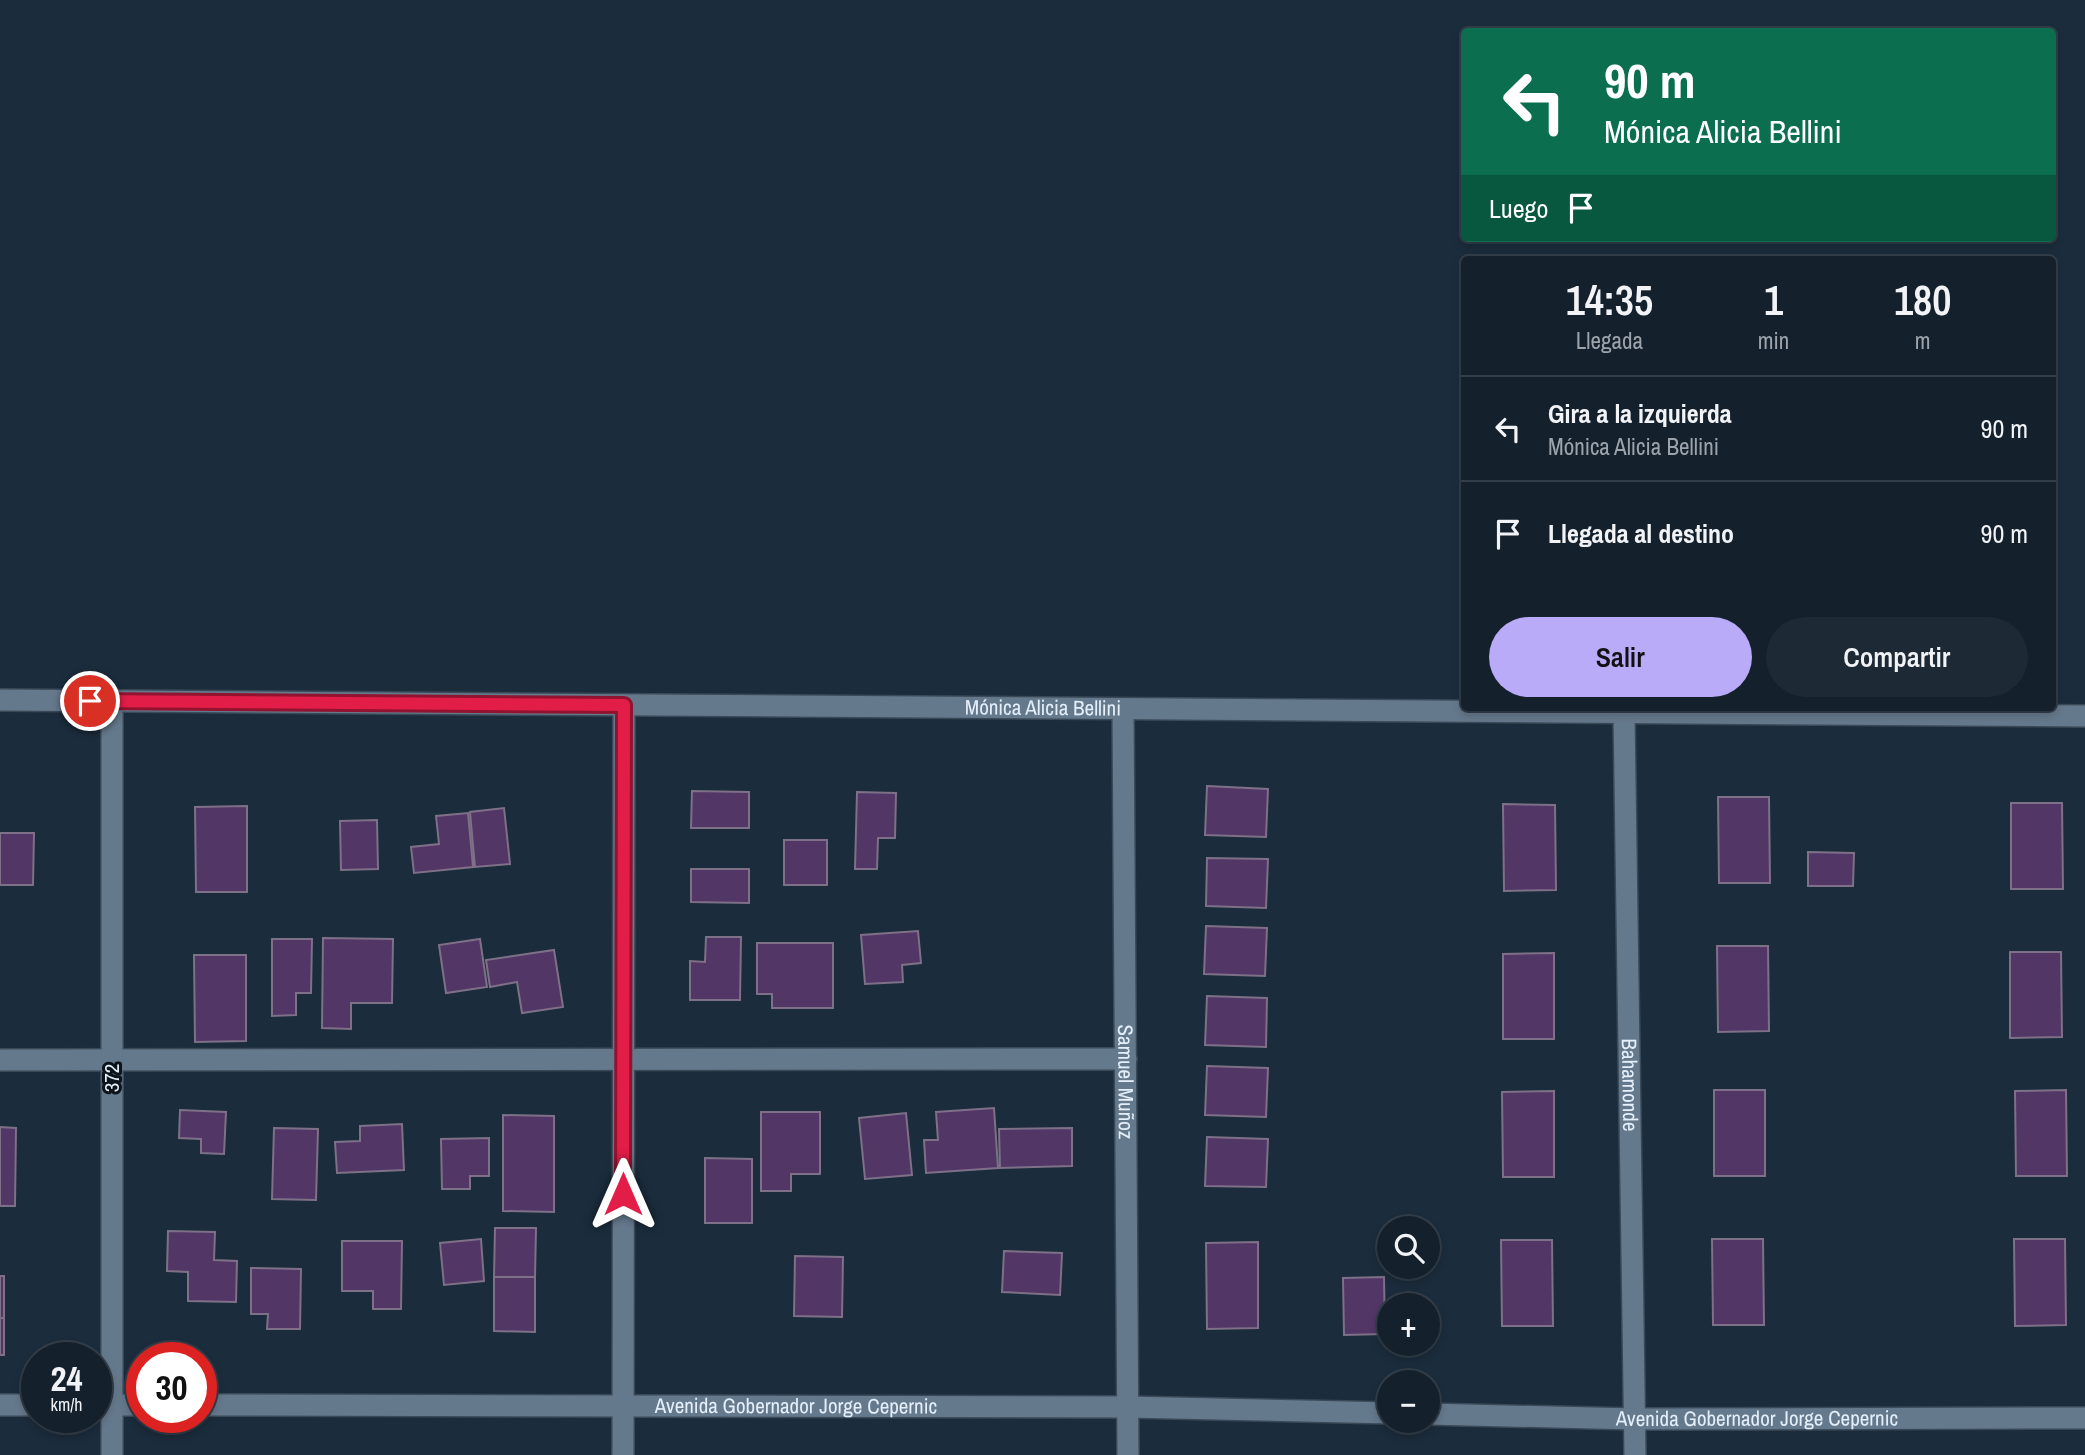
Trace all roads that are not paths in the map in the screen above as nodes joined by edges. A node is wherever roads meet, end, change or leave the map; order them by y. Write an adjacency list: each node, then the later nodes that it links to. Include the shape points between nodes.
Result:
1 (0, 700): 2 (street, Mónica Alicia Bellini)
2 (112, 701): 3 (street, Mónica Alicia Bellini); 9 (street, 372)
3 (624, 705): 4 (street, Mónica Alicia Bellini); 10 (street)
4 (1123, 709): 5 (street, Mónica Alicia Bellini); 7 (street, Samuel Muñoz)
5 (1624, 714): 6 (street, Mónica Alicia Bellini); 20 (street, Bahamonde)
6 (2085, 716)
7 (1126, 1059): 10 (street); 16 (street, Samuel Muñoz)
8 (0, 1060): 9 (street)
9 (112, 1060): 10 (street); 11 (street, 372)
10 (623, 1062): 15 (street)
11 (105, 1342)
12 (0, 1405): 13 (street)
13 (21, 1405)
14 (217, 1405): 15 (street, Avenida Gobernador Jorge Cepernic)
15 (623, 1406): 16 (street, Avenida Gobernador Jorge Cepernic); 23 (street)
16 (1128, 1407): 17 (street, Avenida Gobernador Jorge Cepernic); 24 (street, Samuel Muñoz)
17 (1377, 1413)
18 (1440, 1414): 20 (street, Avenida Gobernador Jorge Cepernic)
19 (2085, 1418): 20 (street, Avenida Gobernador Jorge Cepernic)
20 (1634, 1419): 25 (street, Bahamonde)
21 (108, 1433): 22 (street, 372)
22 (111, 1455)
23 (623, 1455)
24 (1128, 1455)
25 (1634, 1455)

